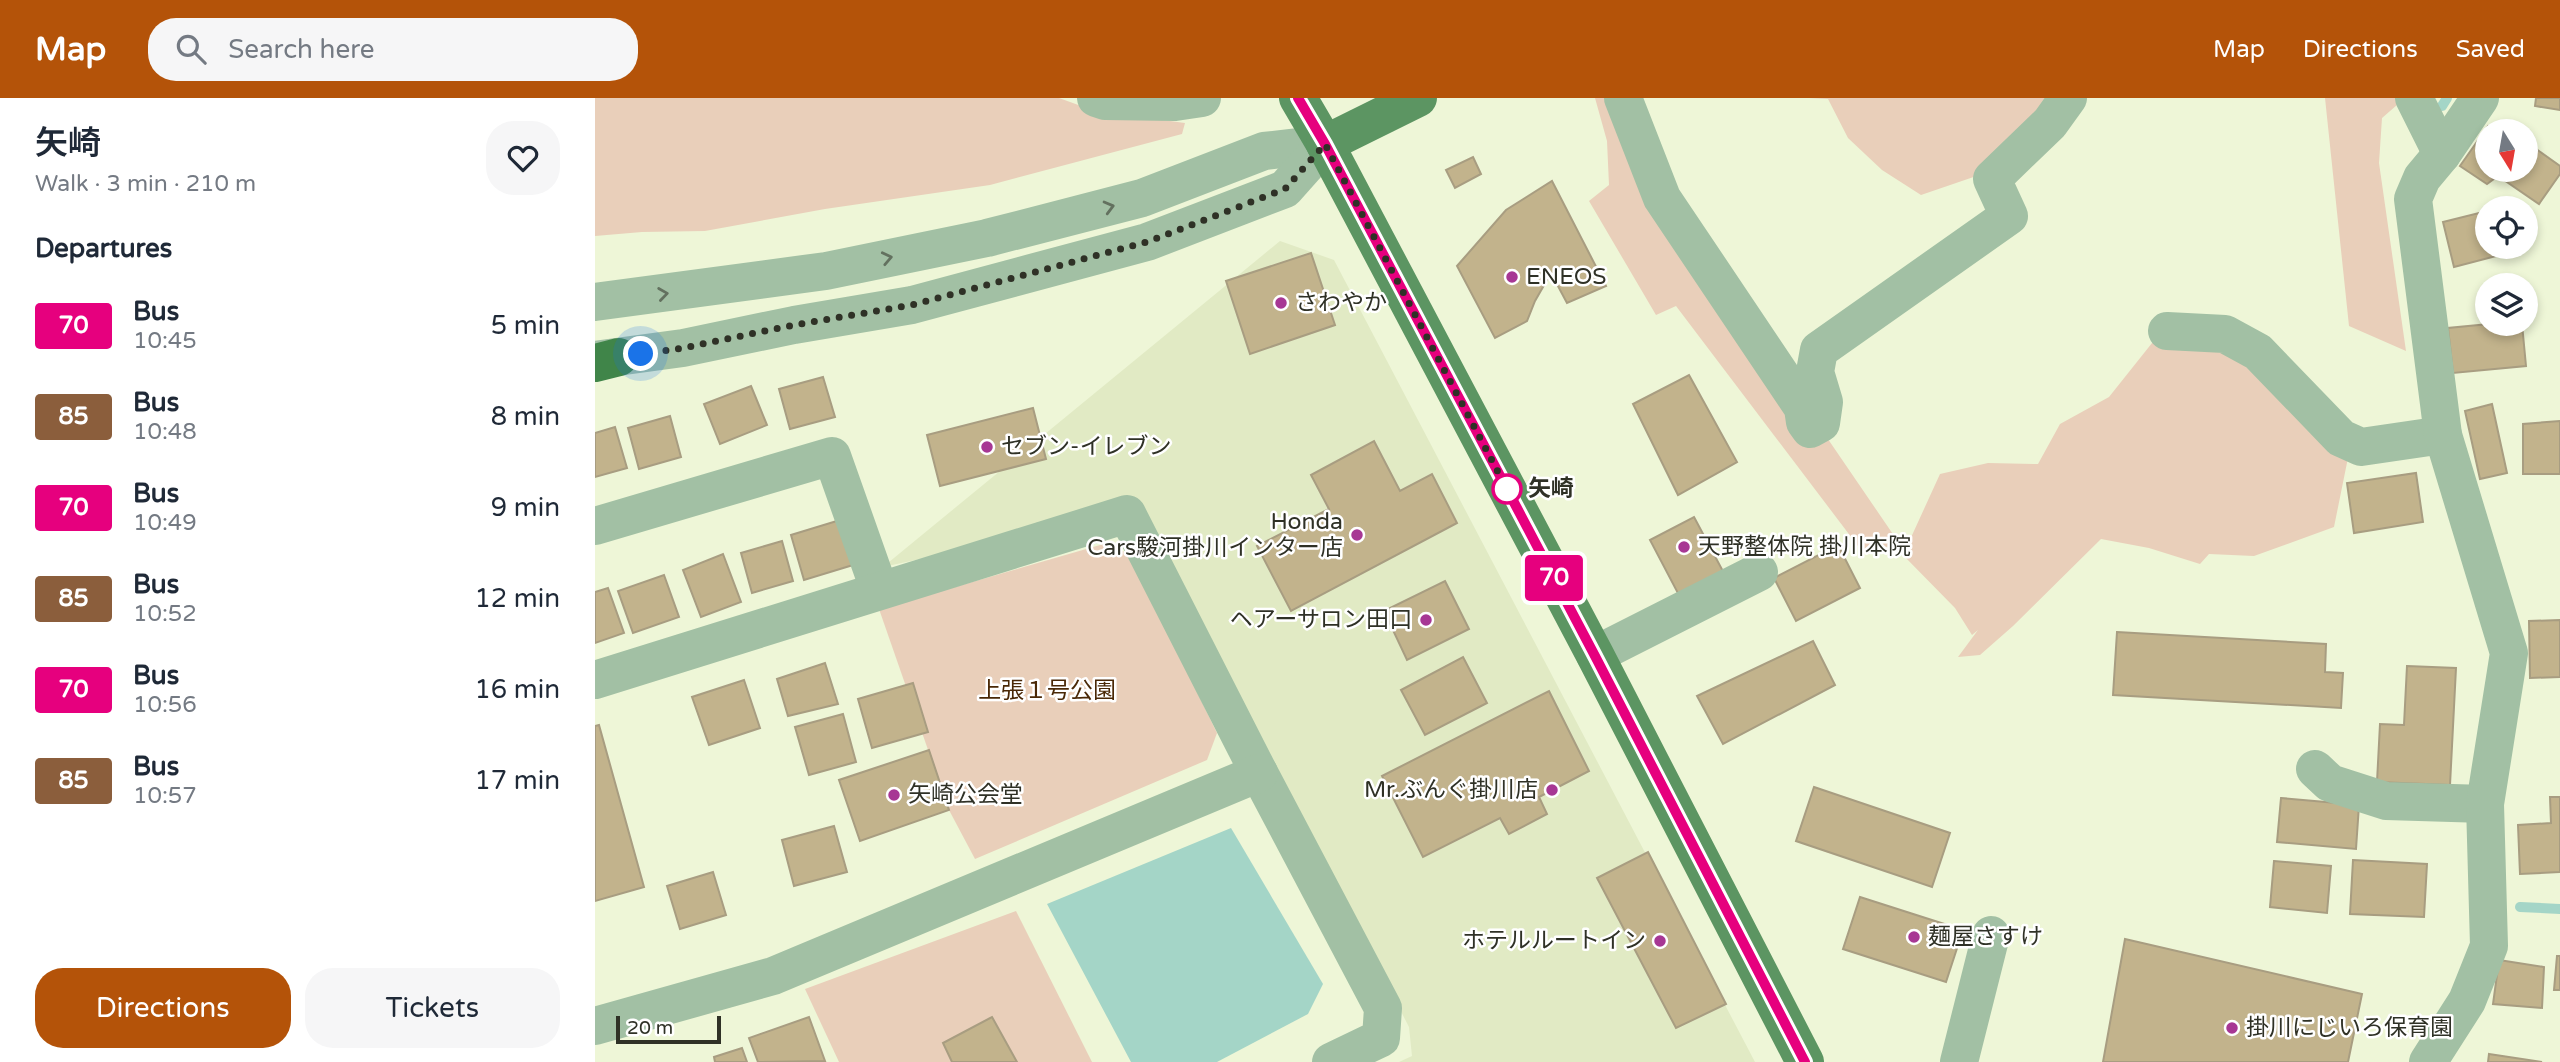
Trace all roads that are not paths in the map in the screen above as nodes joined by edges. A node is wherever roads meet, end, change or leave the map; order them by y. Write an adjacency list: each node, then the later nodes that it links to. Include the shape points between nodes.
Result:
1 (1096, 98): 2 (street, via 1175,102)
2 (1202, 98)
3 (1298, 98): 9 (main road)
4 (1418, 98): 9 (main road)
5 (1623, 98): 6 (street, via 1662,198 1803,408 1810,429 1821,423 1824,402 1815,372 1819,350 2008,216 1992,179 2050,123)
6 (2068, 98)
7 (2414, 98): 10 (street)
8 (2480, 98): 10 (street)
9 (1325, 144): 11 (street, one-way to 9, via 826,271 987,238 1142,198 1264,151); 13 (street, via 1285,189 1147,242 912,305); 18 (main road)
10 (2442, 154): 14 (street, via 2422,178 2413,199)
11 (595, 302)
12 (2167, 331): 14 (street, via 2225,334 2258,352 2341,438 2361,447)
13 (603, 360)
14 (2443, 435): 22 (street, via 2509,653)
15 (595, 526): 17 (street, via 832,456)
16 (1759, 572): 18 (street)
17 (879, 589): 19 (street); 21 (street, via 1127,513)
18 (1595, 656): 26 (main road)
19 (595, 680)
20 (2315, 769): 22 (street, via 2330,783 2386,801)
21 (1259, 773): 24 (street, via 773,976); 25 (street, via 1383,1008 1381,1038)
22 (2485, 804): 28 (street, via 2489,946 2467,1002)
23 (1991, 935): 27 (street)
24 (595, 1026)
25 (1331, 1062)
26 (1805, 1062)
27 (1959, 1062)
28 (2428, 1062)

